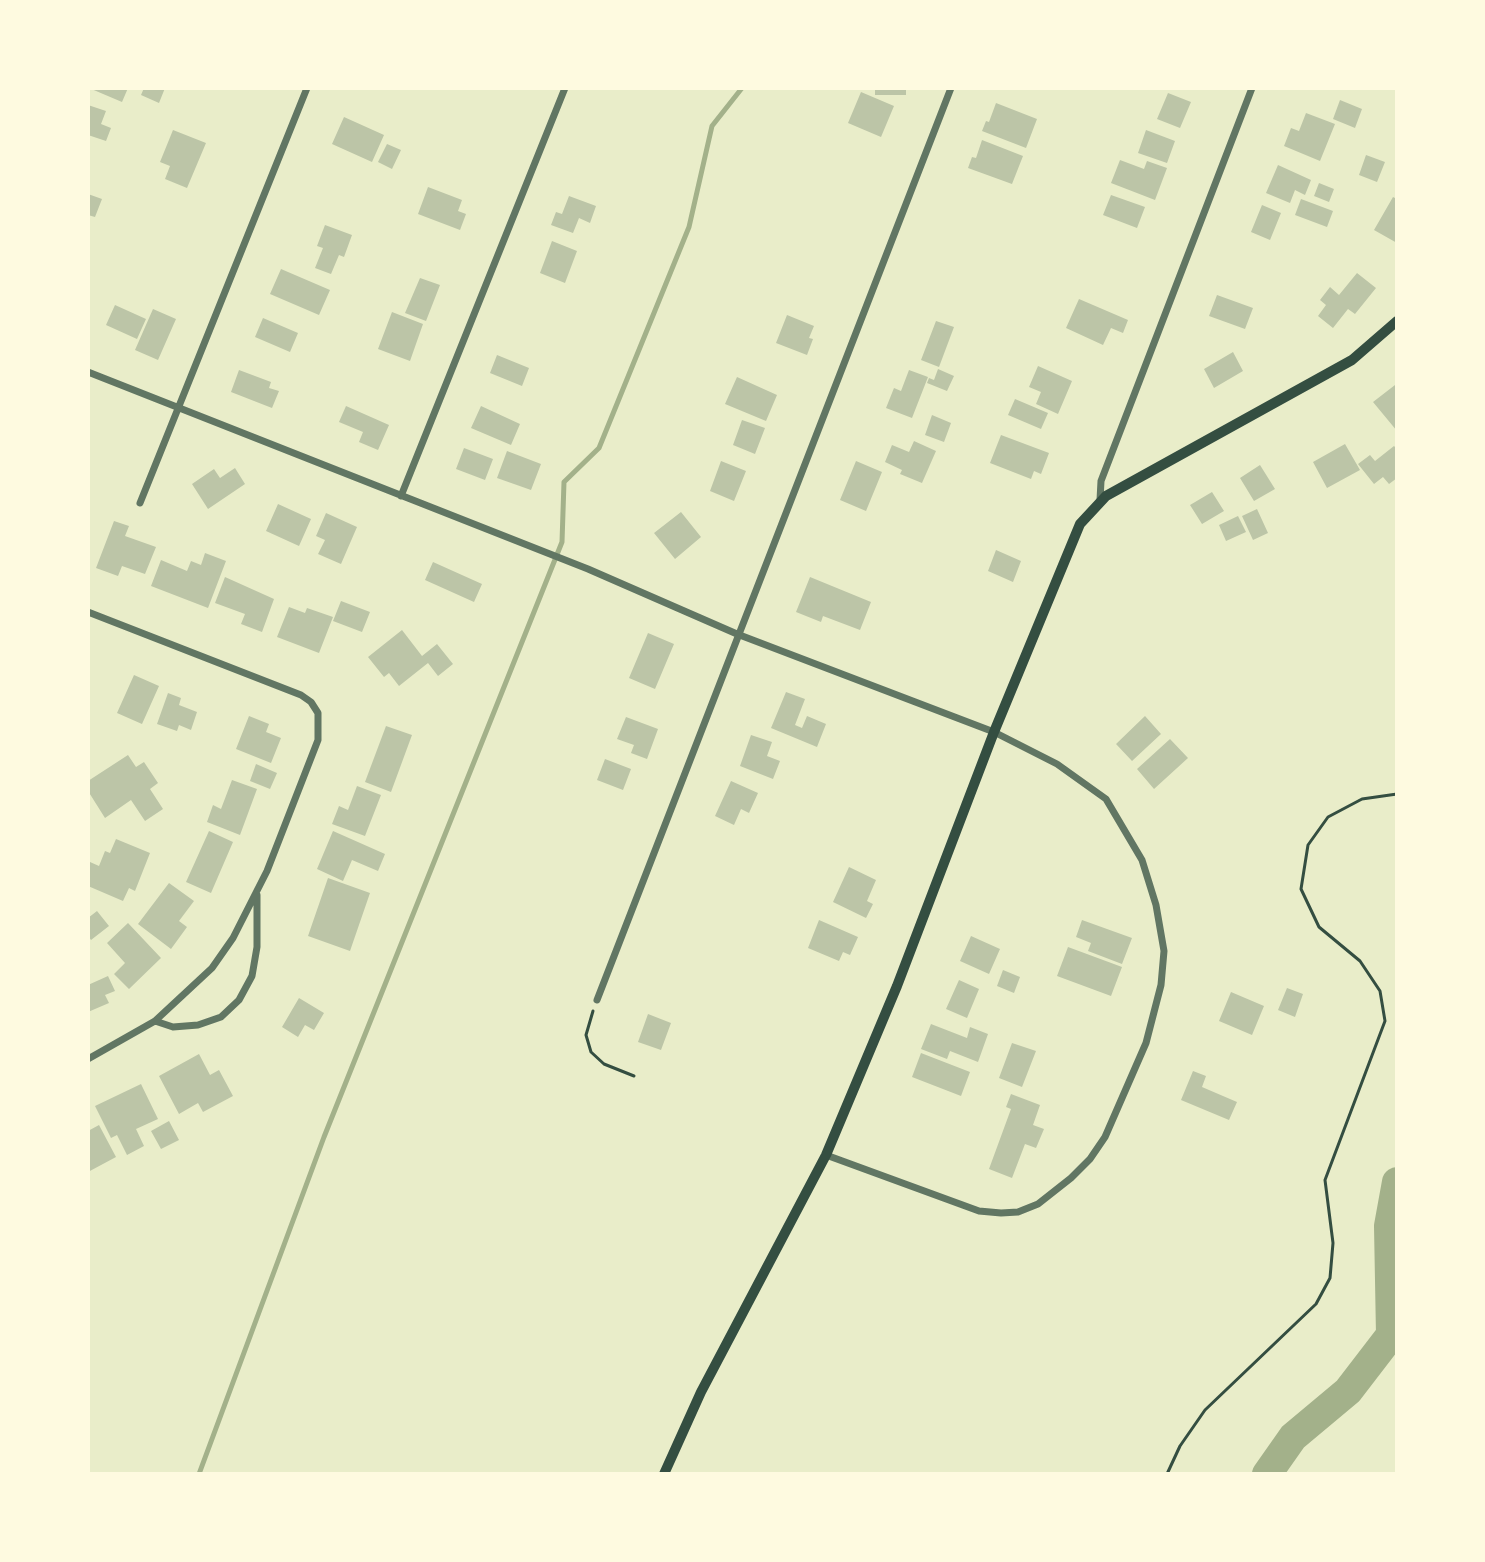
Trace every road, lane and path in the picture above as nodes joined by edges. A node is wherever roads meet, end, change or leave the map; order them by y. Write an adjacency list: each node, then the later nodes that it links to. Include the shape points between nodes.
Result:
1 (307, 88): 7 (street)
2 (565, 88): 8 (street)
3 (951, 88): 12 (street)
4 (1252, 88): 9 (street, via 1101,481)
5 (1397, 321): 9 (main road, via 1352,360)
6 (88, 372): 7 (street)
7 (179, 408): 8 (street); 10 (street)
8 (401, 496): 12 (street)
9 (1100, 500): 13 (main road, via 1080,524)
10 (140, 503)
11 (88, 612): 15 (street, via 301,695 318,713 318,740)
12 (737, 634): 13 (street); 16 (street)
13 (994, 732): 20 (main road); 20 (street, via 1057,764 1106,799 1142,860 1164,951 1146,1043 1105,1137 1071,1178 1038,1204 1018,1212 979,1211)
14 (1397, 794): 22 (path, via 1362,799 1328,817 1308,845 1301,889 1319,927 1360,961 1380,991 1385,1021 1325,1180 1333,1243 1330,1278 1316,1304 1288,1334 1205,1410)
15 (257, 893): 17 (street, via 212,968); 17 (street, via 257,947 252,976 239,1000 221,1017 198,1025 173,1027)
16 (597, 1000): 19 (path, via 587,1044 604,1064)
17 (155, 1021): 18 (street)
18 (88, 1059)
19 (634, 1076)
20 (826, 1155): 21 (main road, via 701,1392)
21 (664, 1474)
22 (1167, 1474)

